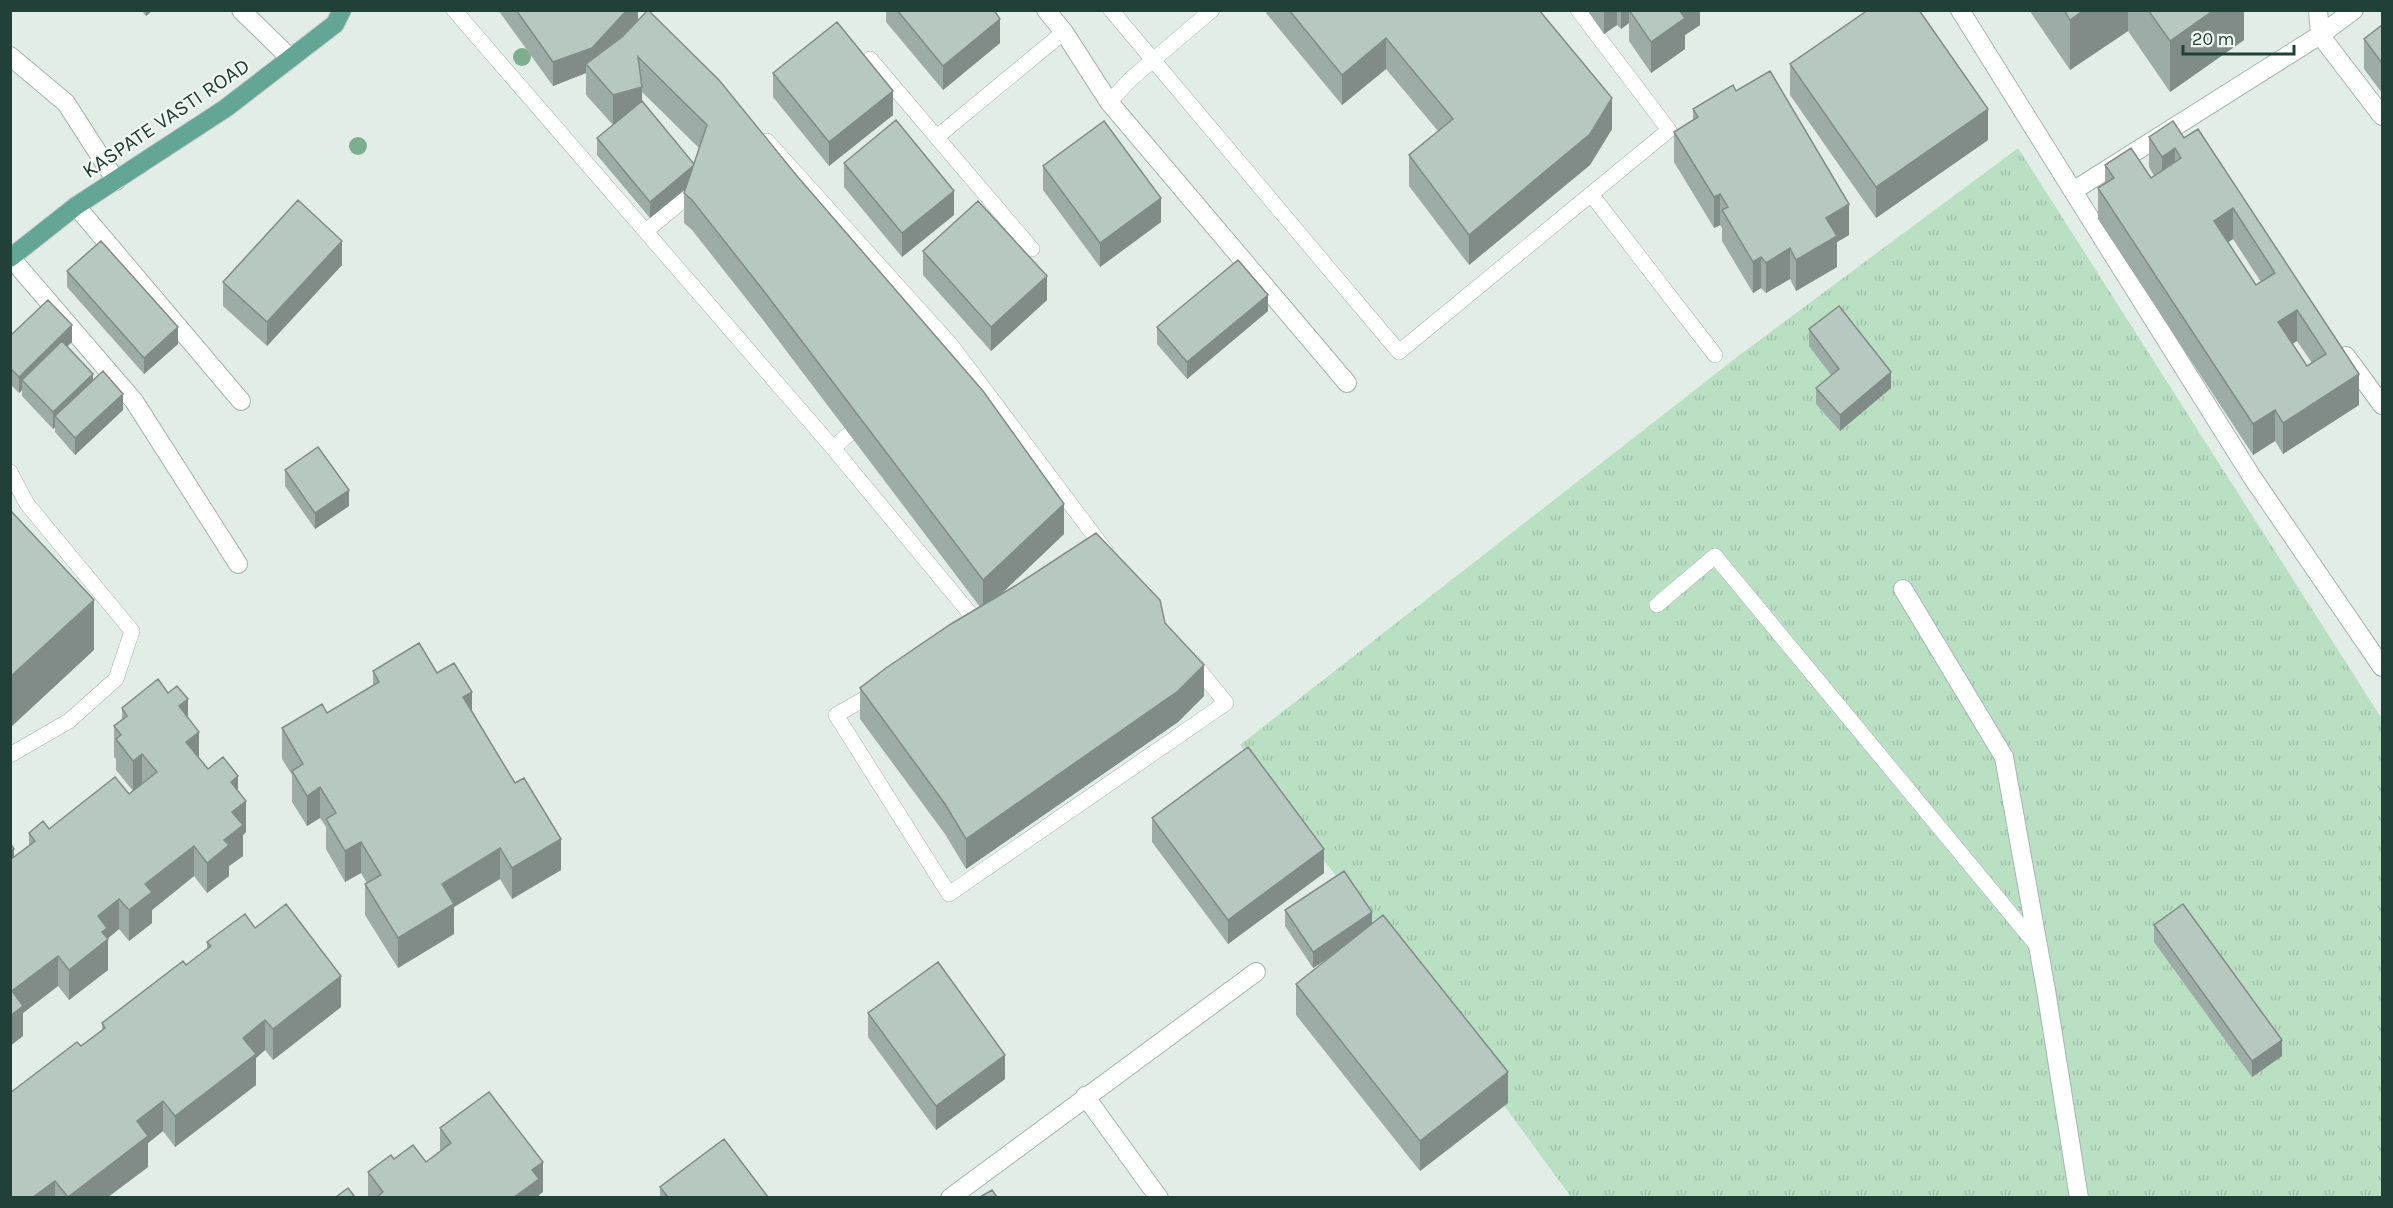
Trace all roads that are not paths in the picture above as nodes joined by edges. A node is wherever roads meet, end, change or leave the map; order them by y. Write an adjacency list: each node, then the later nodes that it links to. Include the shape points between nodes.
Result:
1 (241, 10): 14 (street)
2 (342, 10): 14 (main road, KASPATE VASTI ROAD, via 335,24)
3 (454, 10): 26 (lane)
4 (1046, 10): 11 (street)
5 (1111, 10): 16 (lane)
6 (1212, 10): 16 (lane)
7 (1578, 10): 24 (lane, via 1669,130)
8 (1960, 10): 23 (street)
9 (2318, 10): 12 (street)
10 (2354, 10): 12 (street)
11 (1064, 32): 17 (street); 20 (lane)
12 (2320, 35): 18 (street); 23 (street, via 2190,126)
13 (10, 56): 22 (street, via 66,104)
14 (290, 58): 22 (main road, KASPATE VASTI ROAD, via 226,108)
15 (870, 59): 20 (lane)
16 (1153, 62): 17 (lane); 24 (lane, via 1399,352)
17 (1109, 102): 31 (street)
18 (2382, 116)
19 (757, 135): 38 (lane, via 946,349 1098,550)
20 (938, 136): 27 (lane)
21 (709, 180): 26 (lane)
22 (116, 181): 25 (main road, KASPATE VASTI ROAD)
23 (2073, 191): 43 (street, via 2252,477)
24 (1591, 194): 30 (lane)
25 (76, 206): 28 (main road, KASPATE VASTI ROAD); 32 (street)
26 (646, 231): 35 (lane)
27 (1032, 249)
28 (11, 258): 37 (street, via 134,401)
29 (2333, 336): 33 (street)
30 (1715, 355)
31 (1347, 384)
32 (241, 401)
33 (2382, 405)
34 (875, 412): 35 (lane)
35 (833, 448): 41 (lane)
36 (10, 472): 45 (lane, via 27,504 132,631 116,680 69,721)
37 (238, 564)
38 (1117, 565)
39 (1904, 588): 46 (street, via 2004,757)
40 (1657, 605): 46 (lane, via 1715,556)
41 (983, 630)
42 (1182, 648): 44 (lane, via 1226,703 949,894 836,715)
43 (2382, 667)
44 (895, 681)
45 (10, 755)
46 (2039, 948): 51 (street)
47 (1256, 972): 48 (street)
48 (1085, 1096): 49 (street); 50 (street)
49 (950, 1197)
50 (1159, 1197)
51 (2079, 1197)

